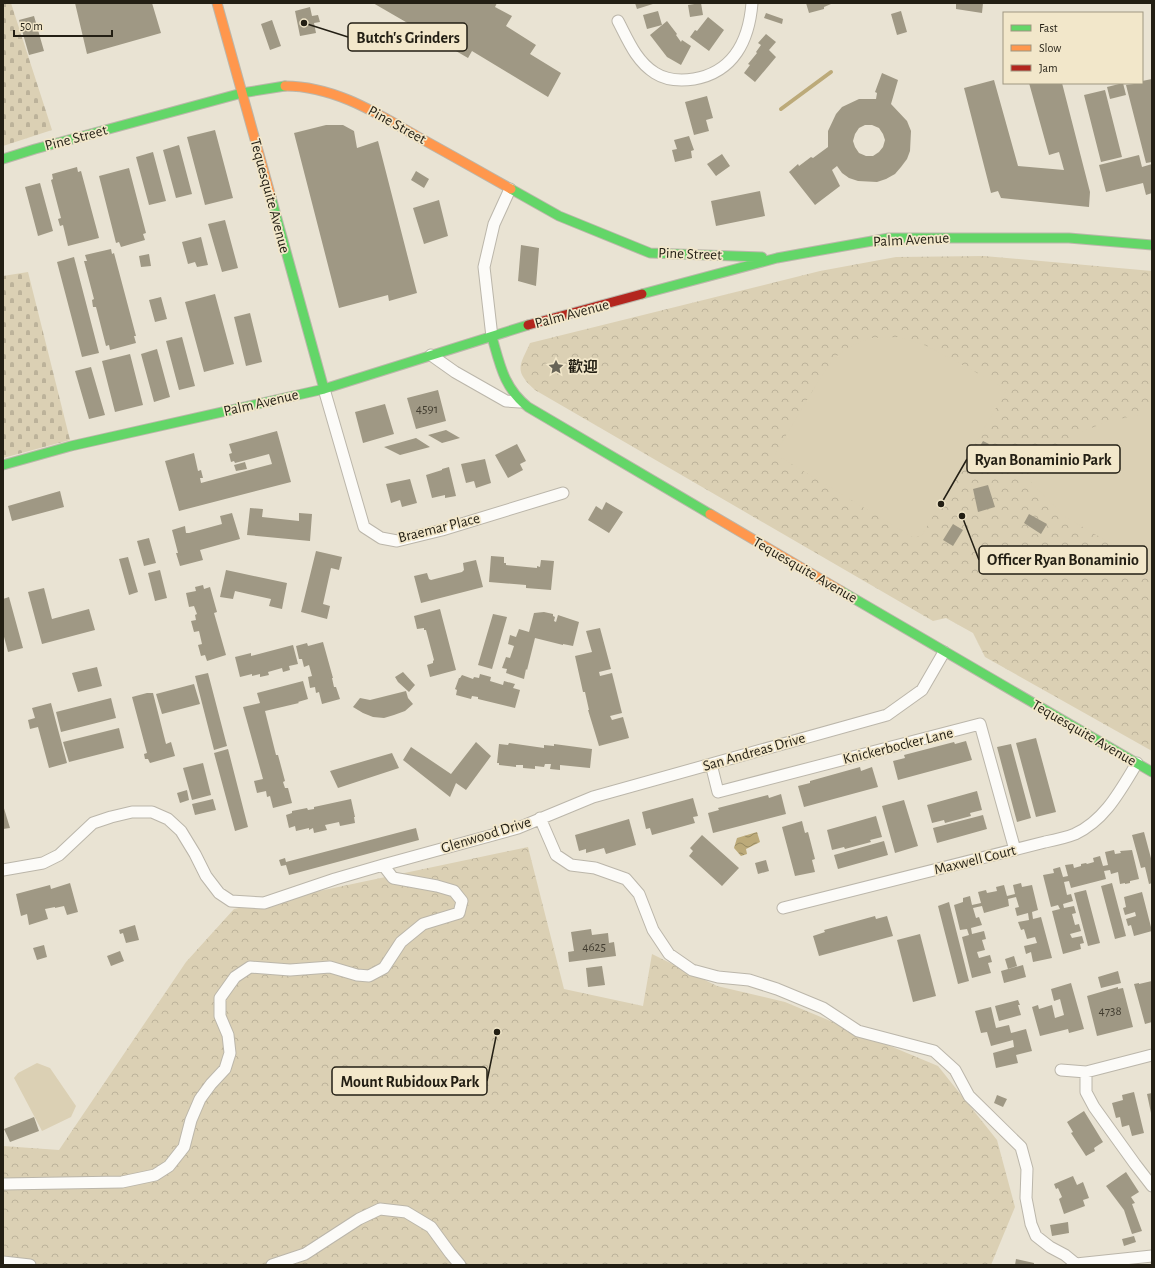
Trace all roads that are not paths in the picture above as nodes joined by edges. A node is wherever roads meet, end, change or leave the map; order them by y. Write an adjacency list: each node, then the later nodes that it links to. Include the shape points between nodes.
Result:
1 (217, 3): 4 (street, Tequesquite Avenue)
2 (752, 3): 3 (street, via 749,27 732,59 717,71 701,78 684,81 655,73 637,56)
3 (618, 21)
4 (242, 93): 5 (street, Pine Street); 6 (street, Pine Street, via 302,86 336,95 373,112); 11 (street, Tequesquite Avenue)
5 (3, 160)
6 (510, 189): 8 (street, Pine Street, via 566,220 650,252); 9 (street, via 494,224 484,267)
7 (1152, 245): 8 (street, Palm Avenue, via 1069,238 889,238)
8 (777, 258): 9 (street, Palm Avenue, via 545,320)
9 (492, 337): 10 (street, Palm Avenue); 12 (street, Tequesquite Avenue, via 506,384)
10 (431, 355): 11 (street, Palm Avenue); 12 (street, via 506,401)
11 (324, 389): 13 (street, Palm Avenue, via 71,446); 14 (street, Braemar Place, via 364,527 381,538 397,541 442,530)
12 (520, 402): 15 (street, Tequesquite Avenue)
13 (3, 466)
14 (563, 493)
15 (944, 652): 16 (street, Tequesquite Avenue); 17 (street, San Andreas Drive, via 922,690 887,715)
16 (1136, 763): 18 (street, Tequesquite Avenue); 20 (street, Maxwell Court, via 1116,799 1097,820 1074,834)
17 (711, 764): 19 (street, San Andreas Drive, via 593,797); 20 (street, Knickerbocker Lane, via 718,792 980,724)
18 (1152, 772)
19 (540, 818): 21 (street, Glenwood Drive, via 518,828); 31 (street, Glenwood Drive, via 556,855 571,865 595,868 626,879 639,894 653,930 669,954 692,970 718,977 749,980 777,988 823,1008 858,1031 934,1051 955,1070 969,1096 1021,1147 1026,1169 1026,1198 1036,1236)
20 (1014, 850): 23 (street, Maxwell Court)
21 (382, 865): 22 (street, Glenwood Drive, via 264,903 231,901 219,893 180,831 168,819 152,812 132,812 93,823 59,854 43,863); 27 (street, via 393,878 454,891 462,901 459,913 423,924 401,942 384,968 369,976 330,967 290,970 250,967 235,978 220,998 220,1016 228,1035 230,1053 225,1069 200,1099 184,1147 169,1166 155,1175 122,1182)
22 (3, 870)
23 (783, 908)
24 (1152, 1055): 26 (street)
25 (1061, 1070): 26 (street)
26 (1086, 1072): 28 (street, via 1086,1092 1094,1107)
27 (3, 1184)
28 (1152, 1186)
29 (1152, 1256): 31 (street)
30 (3, 1262): 32 (street)
31 (1076, 1264)
32 (30, 1265)
33 (272, 1265): 34 (street, via 305,1254 380,1209 406,1212 431,1227)
34 (460, 1265)

